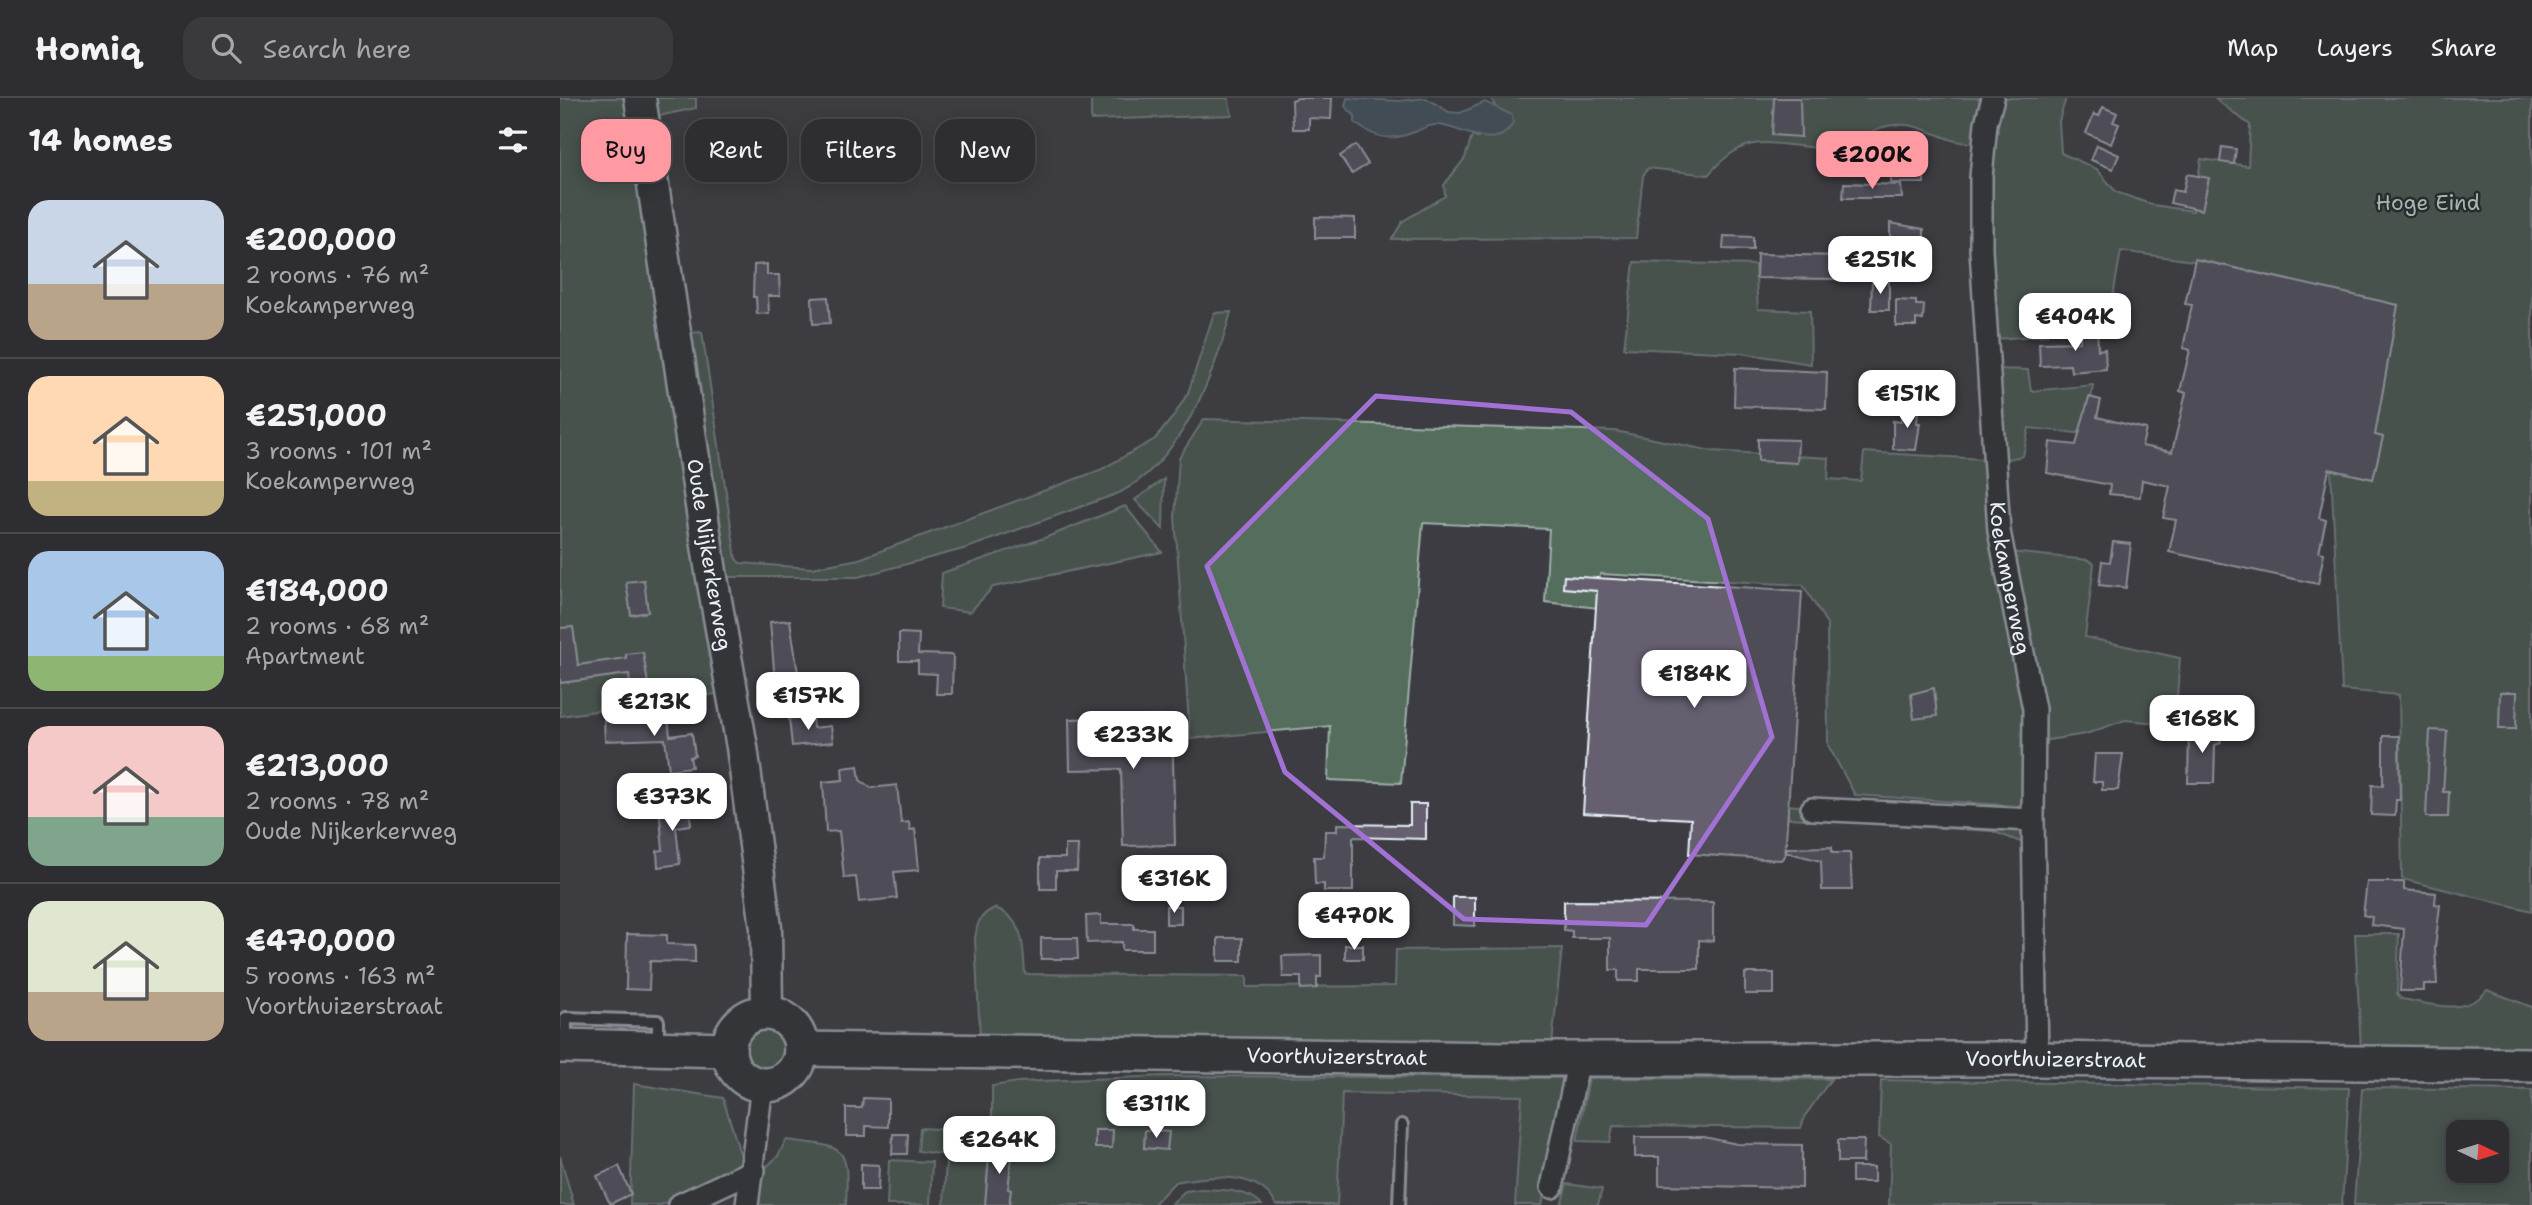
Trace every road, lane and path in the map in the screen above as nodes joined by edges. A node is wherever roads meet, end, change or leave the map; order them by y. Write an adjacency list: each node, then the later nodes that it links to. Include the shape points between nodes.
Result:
1 (640, 98): 5 (street, Oude Nijkerkerweg, via 742,747 766,928)
2 (1993, 98): 4 (street, Koekamperweg, via 1981,177 1981,250 1999,531 2034,709)
3 (1812, 809): 4 (street)
4 (2033, 820): 10 (street, Koekamperweg)
5 (767, 1013): 7 (main road, via 794,1027); 8 (main road, via 751,1016 737,1026)
6 (563, 1046): 8 (main road)
7 (801, 1049): 9 (main road, Voorthuizerstraat); 12 (main road, via 793,1071 774,1084)
8 (729, 1050): 12 (main road, via 739,1073)
9 (1579, 1059): 10 (main road, Voorthuizerstraat); 15 (street)
10 (2037, 1059): 11 (main road, Voorthuizerstraat)
11 (2532, 1065)
12 (762, 1085): 14 (street)
13 (1402, 1125): 18 (lane)
14 (754, 1170): 16 (street); 17 (street)
15 (1552, 1188)
16 (679, 1205)
17 (747, 1205)
18 (1399, 1205)

